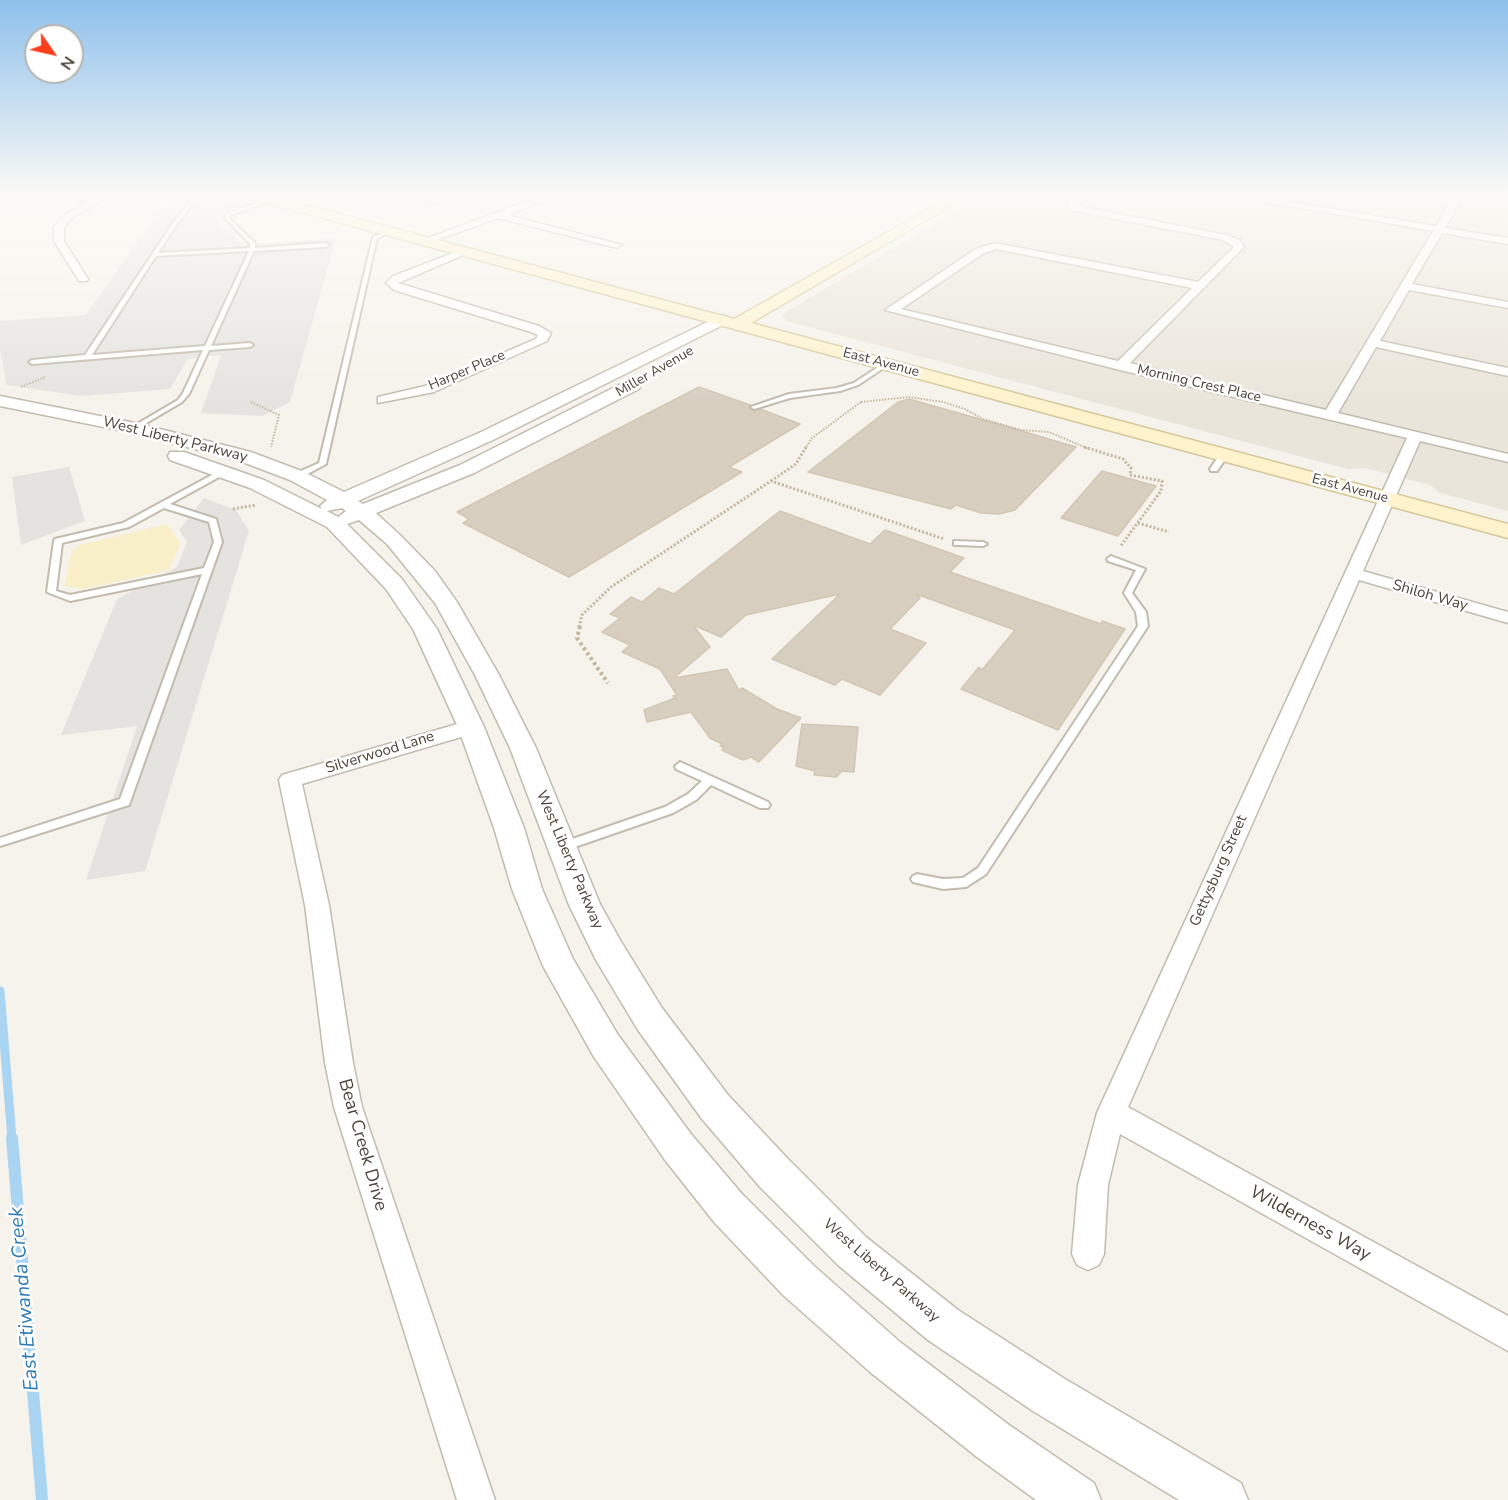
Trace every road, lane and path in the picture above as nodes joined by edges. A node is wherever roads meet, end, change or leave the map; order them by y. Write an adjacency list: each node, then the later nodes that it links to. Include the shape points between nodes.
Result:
1 (74, 265): 13 (street)
2 (147, 265): 21 (lane)
3 (245, 265): 20 (lane)
4 (368, 265): 41 (lane, via 322,464)
5 (431, 265): 28 (street, Harper Place, via 391,283 545,333 541,341 429,389)
6 (514, 265): 17 (main road, East Avenue)
7 (828, 265): 17 (main road, Miller Avenue)
8 (835, 265): 17 (main road, Miller Avenue)
9 (959, 265): 25 (street, Morning Crest Place, via 891,310)
10 (1092, 265): 14 (street, Morning Crest Place)
11 (1220, 265): 14 (street)
12 (1418, 265): 15 (street)
13 (83, 279)
14 (1200, 286): 25 (street)
15 (1406, 286): 16 (street); 18 (street)
16 (1508, 306)
17 (730, 322): 23 (street, Miller Avenue); 24 (main road, East Avenue); 47 (street, Miller Avenue, via 498,431)
18 (1372, 344): 26 (street); 32 (street)
19 (250, 345): 20 (lane)
20 (207, 349): 21 (lane); 34 (lane, via 180,401)
21 (87, 357): 22 (lane)
22 (32, 363)
23 (671, 364)
24 (885, 364): 31 (lane, via 856,384 838,390 789,396); 43 (main road, East Avenue, via 1219,462)
25 (1120, 366): 32 (street, Morning Crest Place)
26 (1508, 372)
27 (650, 375): 47 (street, Miller Avenue, via 548,431 467,469)
28 (383, 400)
29 (0, 401): 34 (street, West Liberty Parkway)
30 (251, 402): 38 (path, via 279,415)
31 (754, 407)
32 (1330, 415): 36 (street, Morning Crest Place)
33 (0, 417): 35 (street, West Liberty Parkway)
34 (134, 428): 37 (street, West Liberty Parkway)
35 (96, 436): 37 (street, via 114,431 166,443); 40 (street, West Liberty Parkway)
36 (1415, 436): 39 (street, Morning Crest Place); 43 (street, Gettysburg Street)
37 (189, 441): 41 (street, West Liberty Parkway)
38 (269, 454)
39 (1508, 458)
40 (226, 471): 44 (lane); 47 (street, West Liberty Parkway)
41 (297, 476): 47 (street, West Liberty Parkway)
42 (771, 482): 48 (path, via 796,464 812,438 861,402 918,398 958,406 983,419 1021,429 1049,432 1123,459 1131,468 1130,475 1162,481 1161,491); 51 (path); 57 (path, via 611,587 582,615 577,638)
43 (1387, 499): 49 (main road, East Avenue); 55 (street, Gettysburg Street)
44 (164, 505): 54 (lane, via 213,522 218,542); 54 (lane, via 126,525 58,541 51,592 70,598)
45 (258, 505): 46 (path)
46 (232, 508)
47 (339, 512): 58 (street, West Liberty Parkway, via 425,629); 64 (street, West Liberty Parkway, via 405,550 446,602 523,748)
48 (1138, 523): 50 (path); 53 (path)
49 (1508, 531)
50 (1169, 532)
51 (957, 543): 52 (lane)
52 (983, 544)
53 (1111, 560): 65 (lane, via 1142,569 1128,593 1141,612 1143,626 982,870 966,882 943,884)
54 (208, 570): 63 (lane, via 125,802)
55 (1352, 573): 56 (street, Shiloh Way); 66 (street, Gettysburg Street)
56 (1508, 618)
57 (609, 683)
58 (471, 726): 60 (street, Silverwood Lane); 70 (street, West Liberty Parkway, via 527,889 559,966 606,1046 678,1147 728,1208 798,1280 885,1357)
59 (680, 766): 61 (lane)
60 (290, 780): 69 (street, Bear Creek Drive, via 317,906 348,1107)
61 (710, 780): 62 (lane); 64 (lane, via 692,797 669,810)
62 (764, 806)
63 (0, 842)
64 (561, 847): 71 (street, West Liberty Parkway, via 585,905 650,1019 715,1107 810,1210 852,1251 943,1325 1066,1406)
65 (918, 879)
66 (1111, 1113): 67 (street, Gettysburg Street, via 1094,1185); 68 (street, Wilderness Way)
67 (1088, 1254)
68 (1508, 1334)
69 (476, 1500)
70 (1077, 1500)
71 (1224, 1500)

